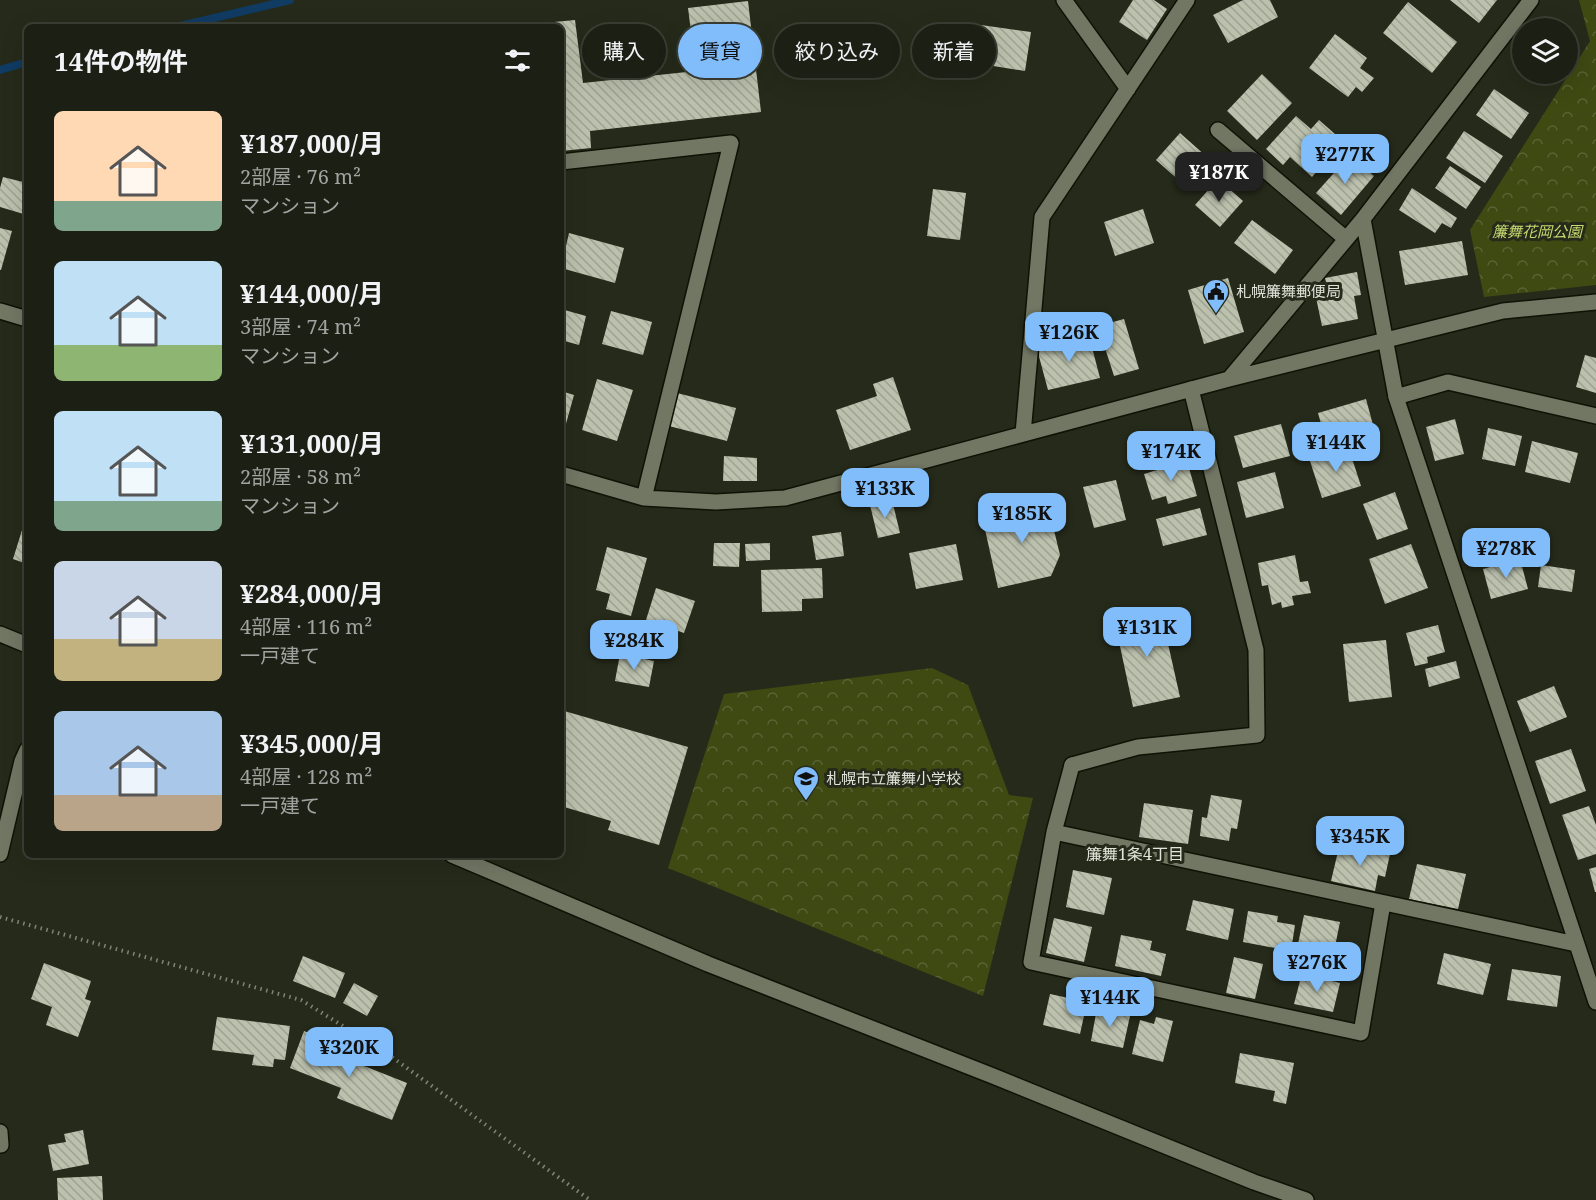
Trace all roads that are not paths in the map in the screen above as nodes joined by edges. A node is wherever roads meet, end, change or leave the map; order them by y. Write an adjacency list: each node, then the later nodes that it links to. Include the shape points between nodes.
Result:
1 (1064, 0): 4 (street)
2 (1186, 0): 4 (street)
3 (1531, 0): 7 (street)
4 (1128, 89): 17 (street, via 1042,217)
5 (1218, 130): 8 (street)
6 (564, 163): 19 (street, via 731,143)
7 (1363, 219): 8 (street); 12 (street)
8 (1346, 238): 13 (street)
9 (1596, 302): 12 (street, via 1503,311)
10 (0, 311): 11 (street)
11 (24, 318)
12 (1384, 340): 13 (street); 15 (street)
13 (1229, 379): 14 (street)
14 (1191, 389): 17 (street); 23 (street, via 1256,650 1257,735 1138,747 1072,765)
15 (1396, 397): 16 (street, via 1448,382); 27 (street)
16 (1596, 417)
17 (1023, 434): 19 (street, via 785,498 716,502)
18 (564, 475): 19 (street)
19 (644, 498)
20 (0, 634): 21 (street)
21 (24, 644)
22 (24, 757): 24 (street)
23 (1054, 832): 26 (street); 26 (street, via 1031,962 1361,1033)
24 (0, 854)
25 (459, 858): 29 (street, via 708,963)
26 (1383, 903): 27 (street)
27 (1576, 944): 28 (street)
28 (1596, 1002)
29 (1306, 1200)

